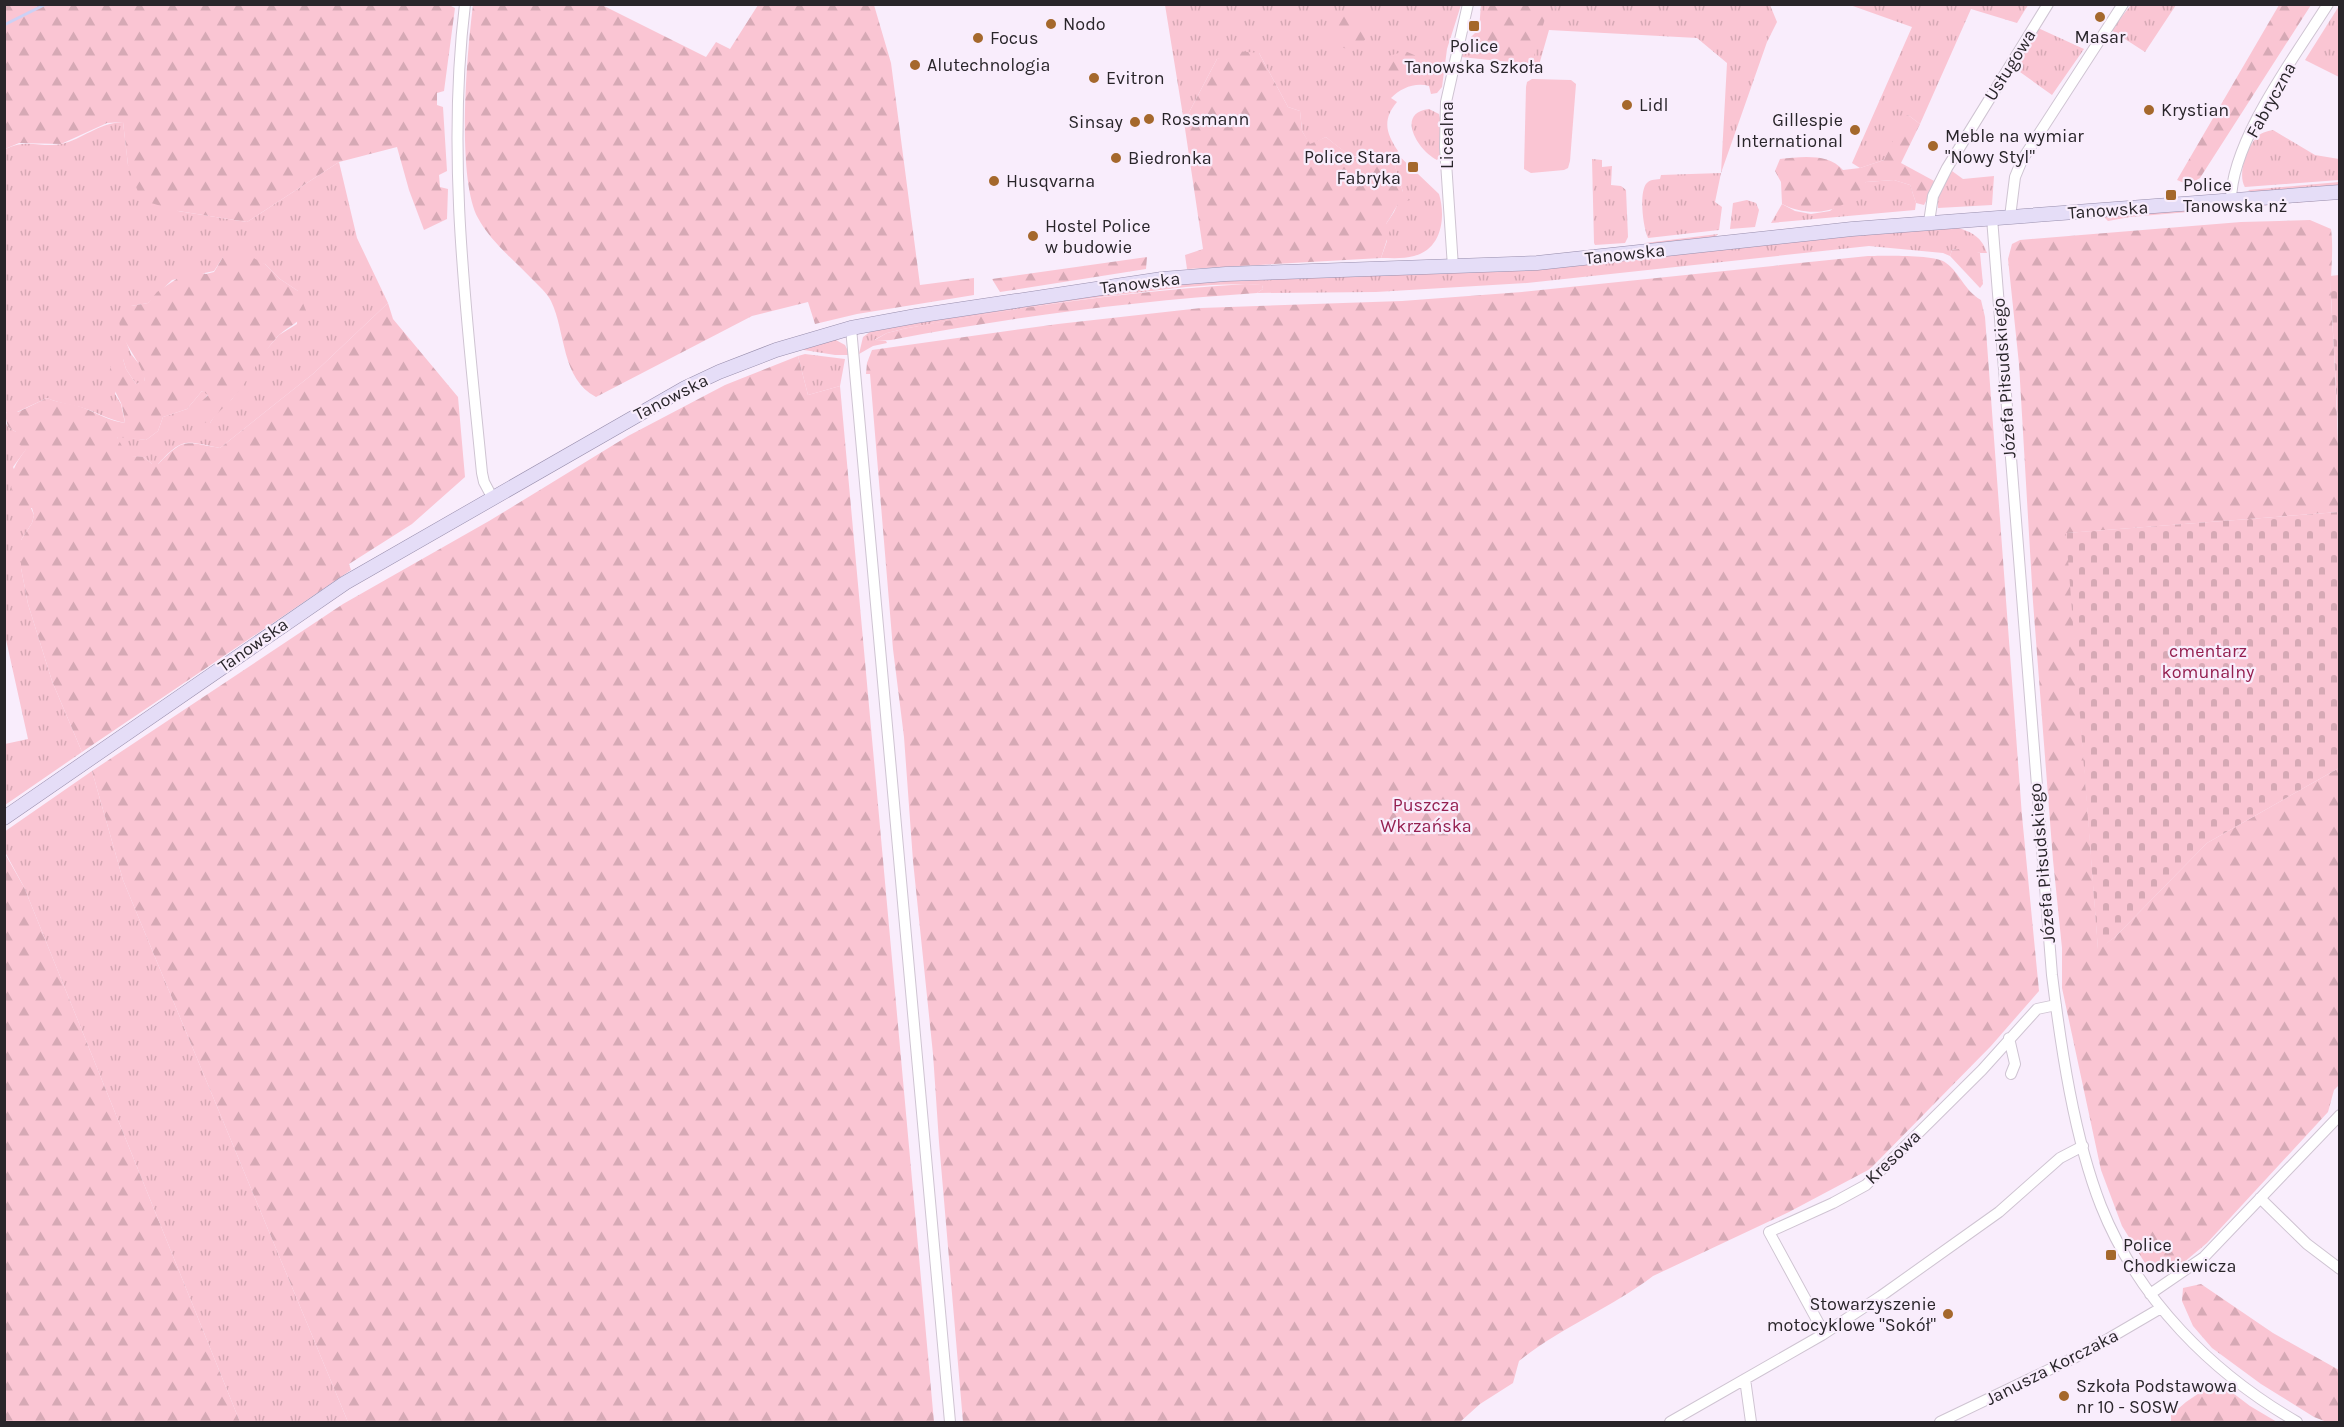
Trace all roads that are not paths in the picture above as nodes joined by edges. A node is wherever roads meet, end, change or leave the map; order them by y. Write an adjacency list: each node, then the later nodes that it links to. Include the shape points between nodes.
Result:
1 (465, 4): 13 (street, via 458,86 457,171 482,473)
2 (1468, 4): 11 (street, Licealna, via 1446,102)
3 (2048, 4): 10 (street, Usługowa, via 1947,168 1933,196)
4 (2123, 4): 8 (street, via 2022,160 2015,177)
5 (2328, 4): 7 (street, Fabryczna, via 2257,120 2233,174)
6 (2340, 192): 7 (main road, Tanowska)
7 (2231, 201): 8 (main road, Tanowska)
8 (2010, 217): 9 (main road, Tanowska)
9 (1992, 218): 10 (main road, Tanowska); 15 (street, Józefa Piłsudskiego)
10 (1929, 222): 11 (main road, Tanowska, via 1577,259)
11 (1454, 267): 12 (main road, Tanowska, via 1162,279)
12 (851, 328): 13 (main road, Tanowska, via 776,350 709,376); 26 (street)
13 (492, 497): 14 (main road, Tanowska, via 307,608)
14 (4, 818)
15 (2056, 1005): 16 (street, Kresowa, via 2037,1009); 19 (street, Józefa Piłsudskiego)
16 (2009, 1038): 17 (street, via 2015,1064); 24 (street, Kresowa, via 1866,1185 1769,1232)
17 (2011, 1074)
18 (2340, 1116): 20 (street)
19 (2083, 1146): 22 (street, Józefa Piłsudskiego, via 2108,1221); 24 (street, via 2060,1158 1999,1212 1938,1257)
20 (2260, 1198): 21 (street, via 2307,1244); 22 (street, via 2193,1267)
21 (2340, 1269)
22 (2150, 1293): 23 (street, Józefa Piłsudskiego)
23 (2161, 1308): 29 (street, Janusza Korczaka, via 2084,1353); 30 (street, Józefa Piłsudskiego, via 2222,1370)
24 (1824, 1333): 25 (street)
25 (1745, 1379): 27 (street); 28 (street)
26 (950, 1422)
27 (1670, 1422)
28 (1751, 1422)
29 (1940, 1422)
30 (2297, 1422)

